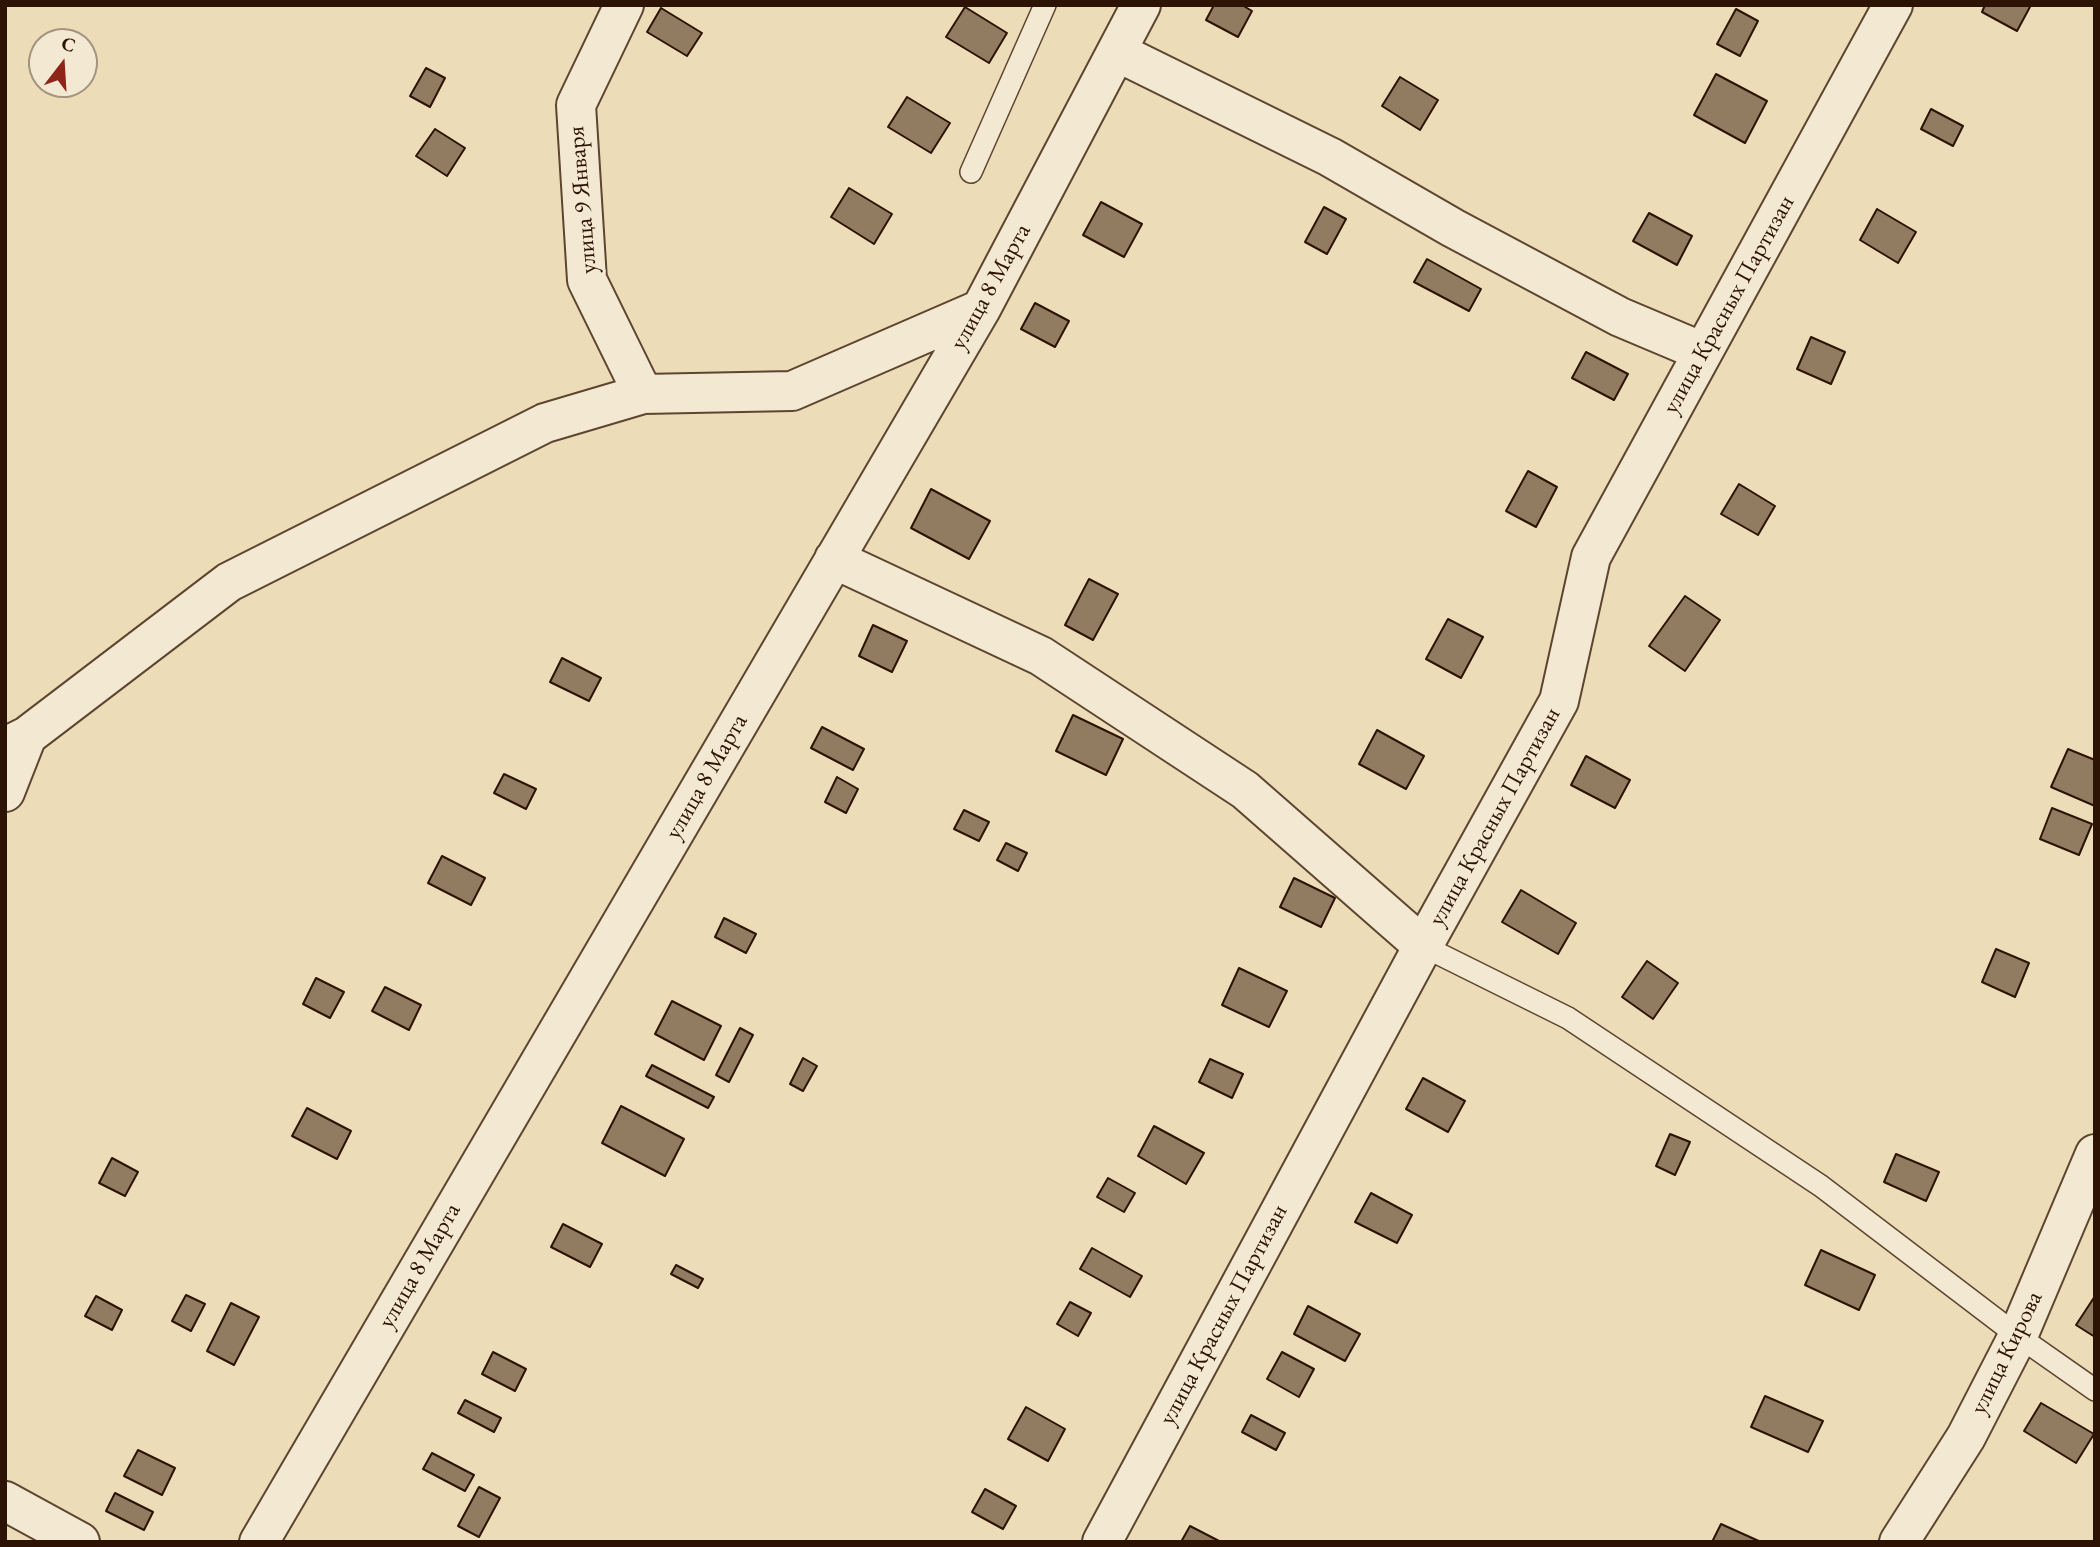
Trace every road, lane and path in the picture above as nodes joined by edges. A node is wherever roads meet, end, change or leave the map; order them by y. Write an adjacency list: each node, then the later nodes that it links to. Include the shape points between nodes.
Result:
1 (624, 5): 9 (street, улица 9 Января, via 576,105 587,280)
2 (1045, 5): 6 (lane)
3 (1141, 5): 5 (street, улица 8 Марта)
4 (1893, 5): 8 (street, улица Красных Партизан)
5 (1117, 52): 7 (street, улица 8 Марта); 8 (street, via 1330,157 1620,317)
6 (971, 172)
7 (981, 309): 9 (street, via 792,391); 10 (street, улица 8 Марта)
8 (1703, 352): 13 (street, улица Красных Партизан, via 1591,557 1559,701)
9 (643, 394): 11 (street, via 545,423 229,582)
10 (834, 559): 13 (street, via 1041,656 1245,790); 19 (street, улица 8 Марта)
11 (16, 741): 12 (street)
12 (5, 792)
13 (1423, 946): 15 (lane, via 1568,1017 1821,1186); 20 (street, улица Красных Партизан)
14 (2095, 1154): 15 (street, улица Кирова)
15 (2018, 1336): 16 (lane); 21 (street, улица Кирова, via 1966,1437)
16 (2095, 1390)
17 (5, 1501): 18 (street)
18 (80, 1542)
19 (258, 1542)
20 (1102, 1542)
21 (1899, 1542)

